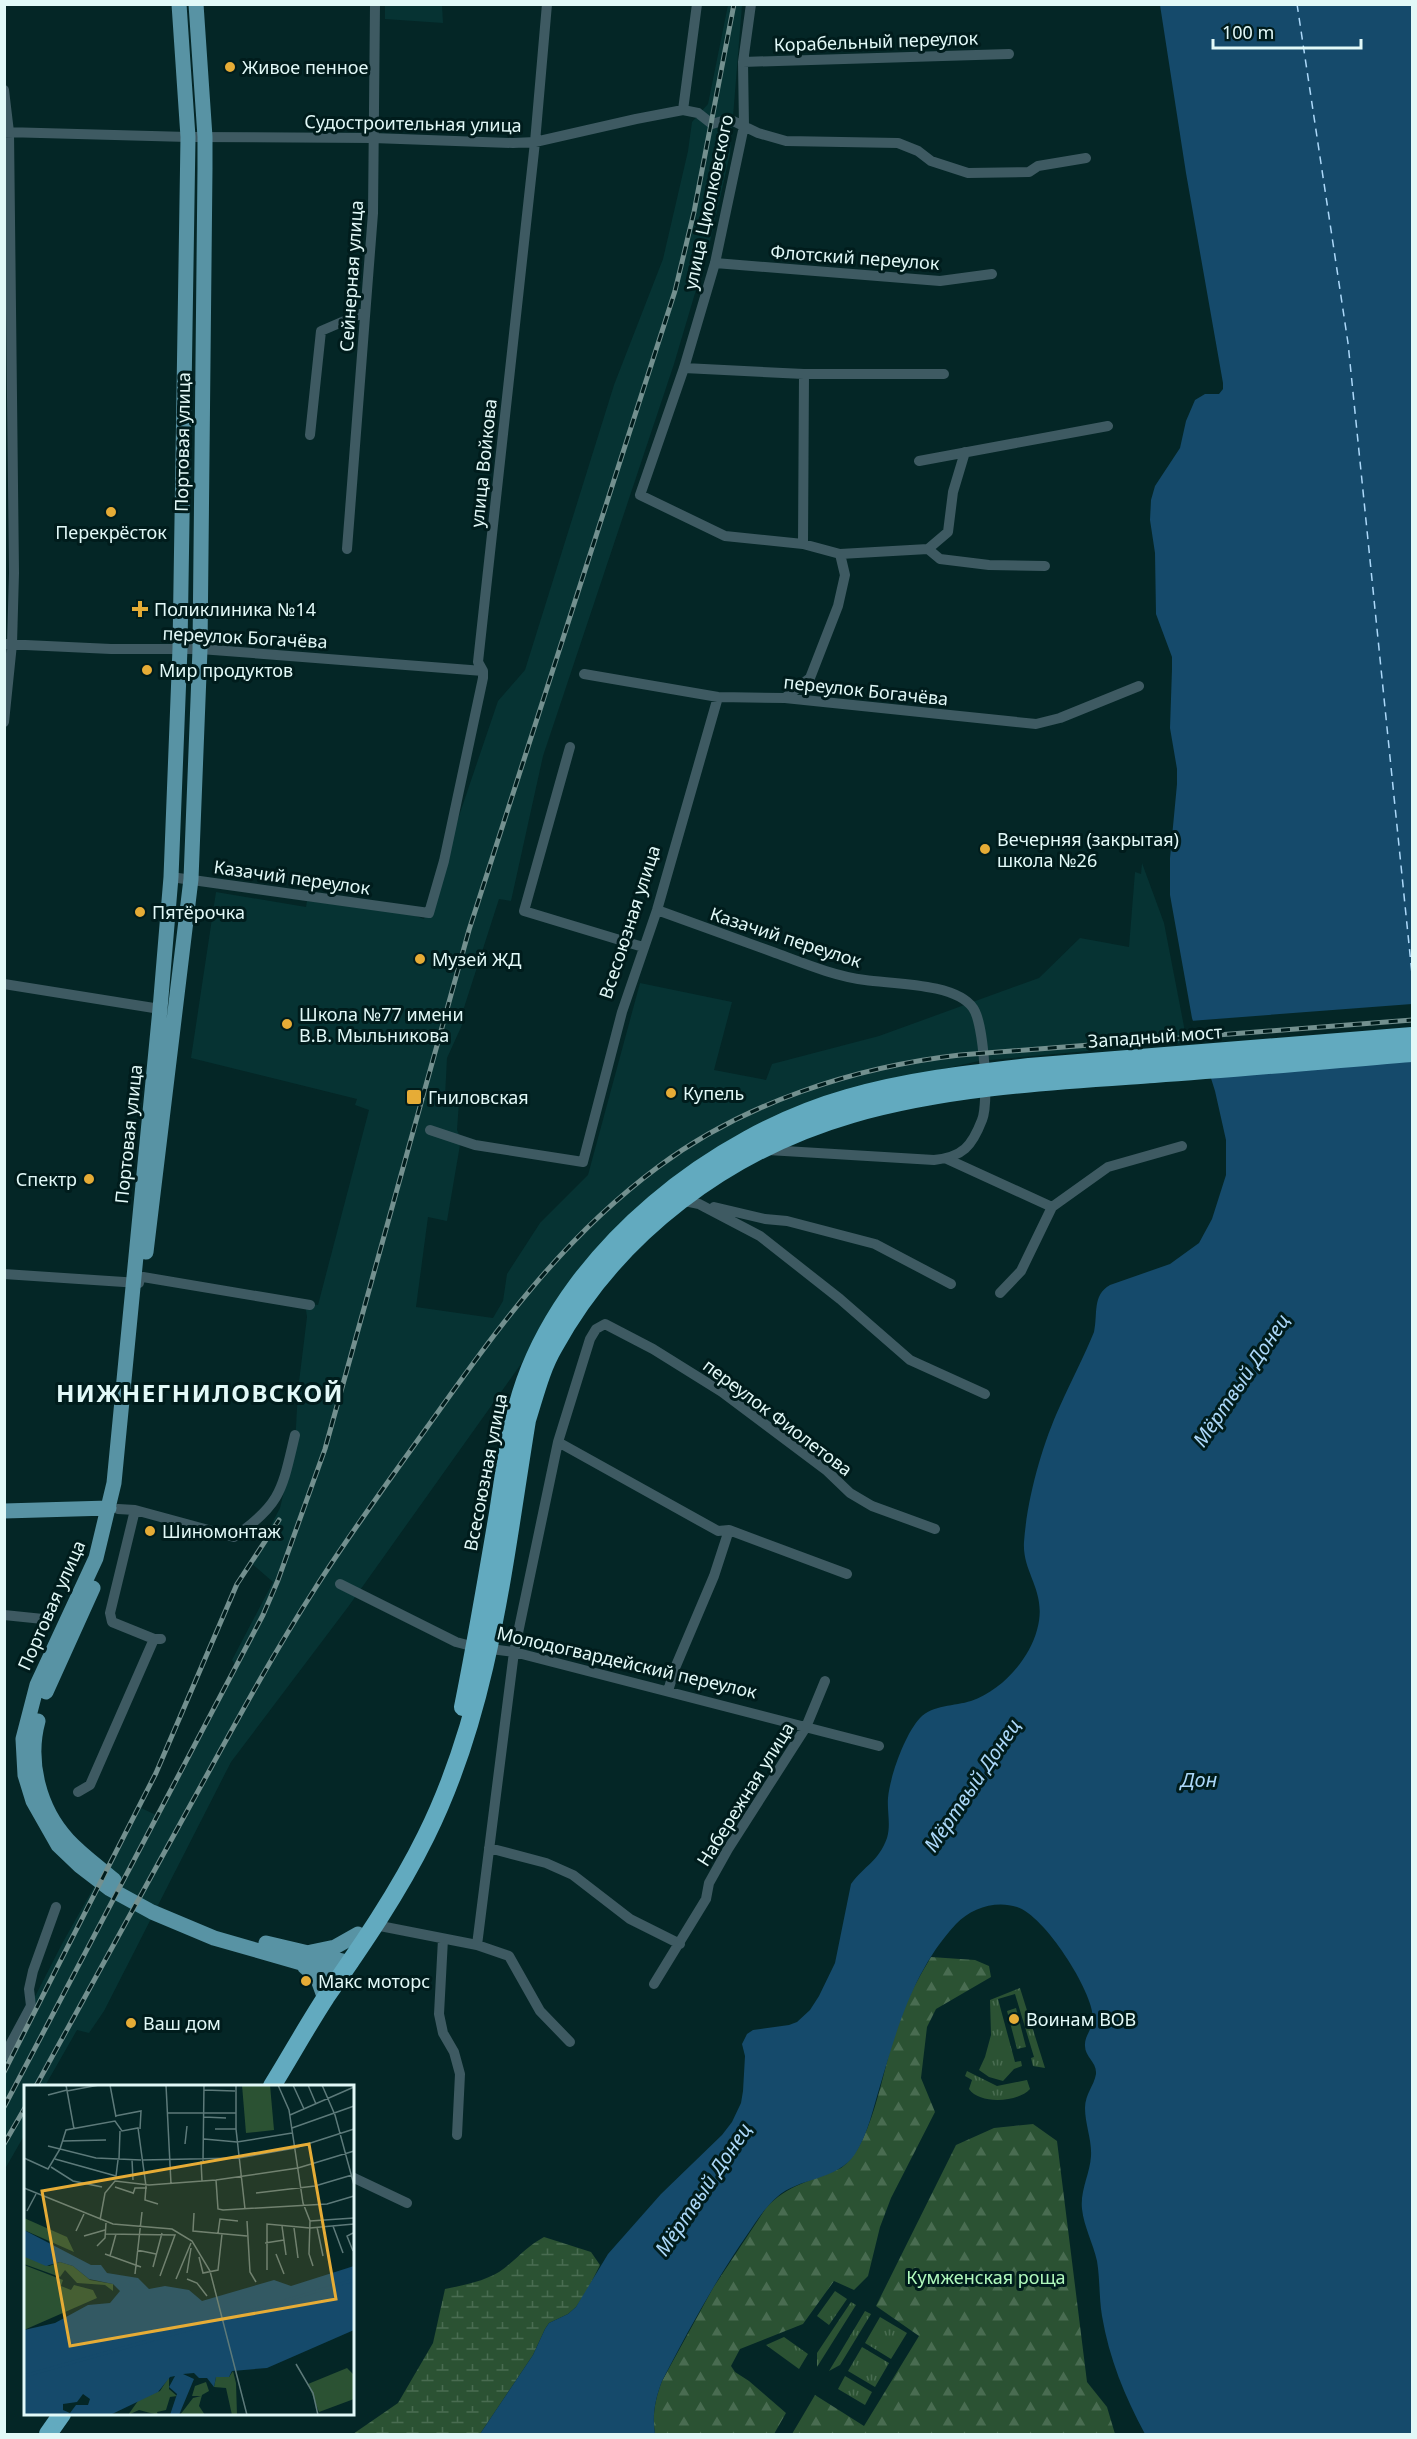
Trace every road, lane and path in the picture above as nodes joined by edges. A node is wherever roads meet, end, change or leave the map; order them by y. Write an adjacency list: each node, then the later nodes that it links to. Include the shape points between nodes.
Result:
1 (179, 4): 14 (main road, Портовая улица)
2 (196, 4): 13 (main road, Портовая улица)
3 (375, 4): 15 (street, Сейнерная улица)
4 (546, 4): 16 (street, улица Войкова)
5 (697, 4): 10 (street)
6 (750, 4): 8 (street, улица Циолковского)
7 (1009, 54): 8 (street, Корабельный переулок)
8 (743, 62): 11 (street, улица Циолковского)
9 (4, 90): 12 (street)
10 (683, 111): 11 (street, via 698,113 712,124 729,119); 16 (street, Судостроительная улица)
11 (744, 126): 17 (street, via 786,141 898,143 918,151 931,162 968,173 1029,172 1038,166); 18 (street, улица Циолковского)
12 (7, 132): 14 (street, Судостроительная улица); 33 (street, via 14,573)
13 (205, 137): 14 (street, Судостроительная улица); 15 (street, Судостроительная улица); 35 (main road, Портовая улица)
14 (188, 138): 34 (main road, Портовая улица)
15 (374, 138): 16 (street, Судостроительная улица); 20 (street, Сейнерная улица)
16 (536, 142): 36 (street, улица Войкова, via 478,662)
17 (1086, 158)
18 (715, 263): 19 (street, Флотский переулок, via 940,282); 21 (street, улица Циолковского)
19 (992, 274)
20 (365, 312): 25 (street, via 321,331); 29 (street, Сейнерная улица)
21 (684, 368): 22 (street); 28 (street, улица Циолковского, via 640,495 725,536)
22 (804, 374): 23 (street); 28 (street)
23 (944, 374)
24 (1108, 426): 26 (street)
25 (309, 435)
26 (966, 452): 27 (street); 30 (street, via 953,492 948,532)
27 (919, 461)
28 (803, 544): 31 (street)
29 (347, 549)
30 (928, 549): 31 (street); 32 (street, via 940,559)
31 (840, 554): 40 (street, via 844,575 838,606 810,678)
32 (1045, 566)
33 (8, 644): 34 (street, переулок Богачёва); 41 (street)
34 (180, 648): 35 (street, переулок Богачёва); 43 (main road, Портовая улица)
35 (200, 649): 36 (street, переулок Богачёва); 44 (main road, Портовая улица)
36 (483, 671): 46 (street, улица Войкова, via 444,861 429,913)
37 (584, 674): 39 (street, переулок Богачёва)
38 (1139, 686): 40 (street, переулок Богачёва, via 1036,724)
39 (718, 697): 40 (street, переулок Богачёва); 45 (street, Всесоюзная улица)
40 (785, 698)
41 (4, 722)
42 (570, 747): 47 (street, via 524,911)
43 (171, 877): 44 (street); 49 (main road, Портовая улица)
44 (191, 879): 46 (street, Казачий переулок); 61 (main road, Портовая улица)
45 (657, 910): 47 (street, Всесоюзная улица); 56 (street, Казачий переулок, via 813,967 862,980 943,990 974,1008 983,1036 985,1113 974,1140)
46 (423, 912)
47 (643, 947): 53 (street, Всесоюзная улица, via 583,1162 475,1145)
48 (4, 984): 49 (street)
49 (160, 1009): 61 (main road, Портовая улица)
50 (1413, 1036): 52 (highway, Западный мост, via 965,1074)
51 (1413, 1053): 52 (highway, Западный мост)
52 (903, 1094): 54 (highway, Всесоюзная улица, via 848,1098 796,1116)
53 (430, 1130)
54 (769, 1140): 56 (street); 57 (highway, Всесоюзная улица); 77 (highway, Всесоюзная улица, via 747,1139 672,1188 625,1231 567,1301 540,1344 514,1419)
55 (1182, 1146): 59 (street, via 1108,1167)
56 (946, 1159): 59 (street)
57 (680, 1200): 58 (street); 77 (highway, Всесоюзная улица, via 634,1238 577,1309 552,1348 527,1420)
58 (699, 1204): 62 (street, via 875,1244); 65 (street, via 760,1236 910,1360)
59 (1052, 1207): 63 (street, via 1021,1271)
60 (4, 1274): 61 (street)
61 (140, 1281): 64 (street); 68 (main road, Портовая улица)
62 (951, 1284)
63 (1000, 1293)
64 (310, 1305)
65 (985, 1394)
66 (295, 1435): 69 (street, via 280,1493 260,1519 234,1537)
67 (558, 1442): 71 (street, переулок Фиолетова, via 590,1339 604,1324 722,1392 826,1470 850,1493 872,1506); 72 (street, via 718,1531); 78 (street)
68 (114, 1508): 69 (street); 70 (main road); 91 (main road, Портовая улица, via 96,1558 37,1684 23,1739 25,1775 33,1801 58,1845 110,1889 214,1938)
69 (135, 1510): 83 (street, via 110,1613 112,1623 158,1639 90,1785)
70 (4, 1511)
71 (935, 1529)
72 (729, 1530): 73 (street); 80 (street)
73 (847, 1574)
74 (340, 1584): 77 (street, Молодогвардейский переулок, via 456,1642)
75 (4, 1615): 76 (street)
76 (43, 1619)
77 (482, 1648): 78 (street, Молодогвардейский переулок); 86 (highway, Всесоюзная улица, via 472,1715 451,1779 427,1835); 87 (highway, Всесоюзная улица, via 423,1818)
78 (514, 1652): 80 (street, Молодогвардейский переулок); 84 (street)
79 (825, 1681): 81 (street, Набережная улица)
80 (668, 1691): 81 (street, Молодогвардейский переулок)
81 (806, 1727): 82 (street, Молодогвардейский переулок); 89 (street, Набережная улица, via 728,1849)
82 (879, 1746)
83 (78, 1792)
84 (489, 1848): 89 (street, via 546,1863 573,1875 630,1919); 90 (street)
85 (56, 1907): 96 (street, via 33,1971 31,2006)
86 (375, 1925): 88 (street); 92 (highway, Всесоюзная улица)
87 (358, 1934): 91 (main road); 92 (highway, Всесоюзная улица)
88 (443, 1939): 90 (street); 98 (street, via 439,2014 460,2074)
89 (680, 1944): 93 (street, Набережная улица)
90 (477, 1945): 95 (street, via 509,1956 540,2011)
91 (302, 1958): 92 (main road, Портовая улица); 94 (main road, via 317,1977)
92 (342, 1968): 94 (highway, Всесоюзная улица)
93 (654, 1984)
94 (325, 1999): 97 (highway, Всесоюзная улица)
95 (570, 2042)
96 (4, 2056)
97 (273, 2085)
98 (457, 2135)
99 (354, 2178): 100 (street)
100 (407, 2203)
101 (61, 2415): 102 (highway)
102 (48, 2434)

